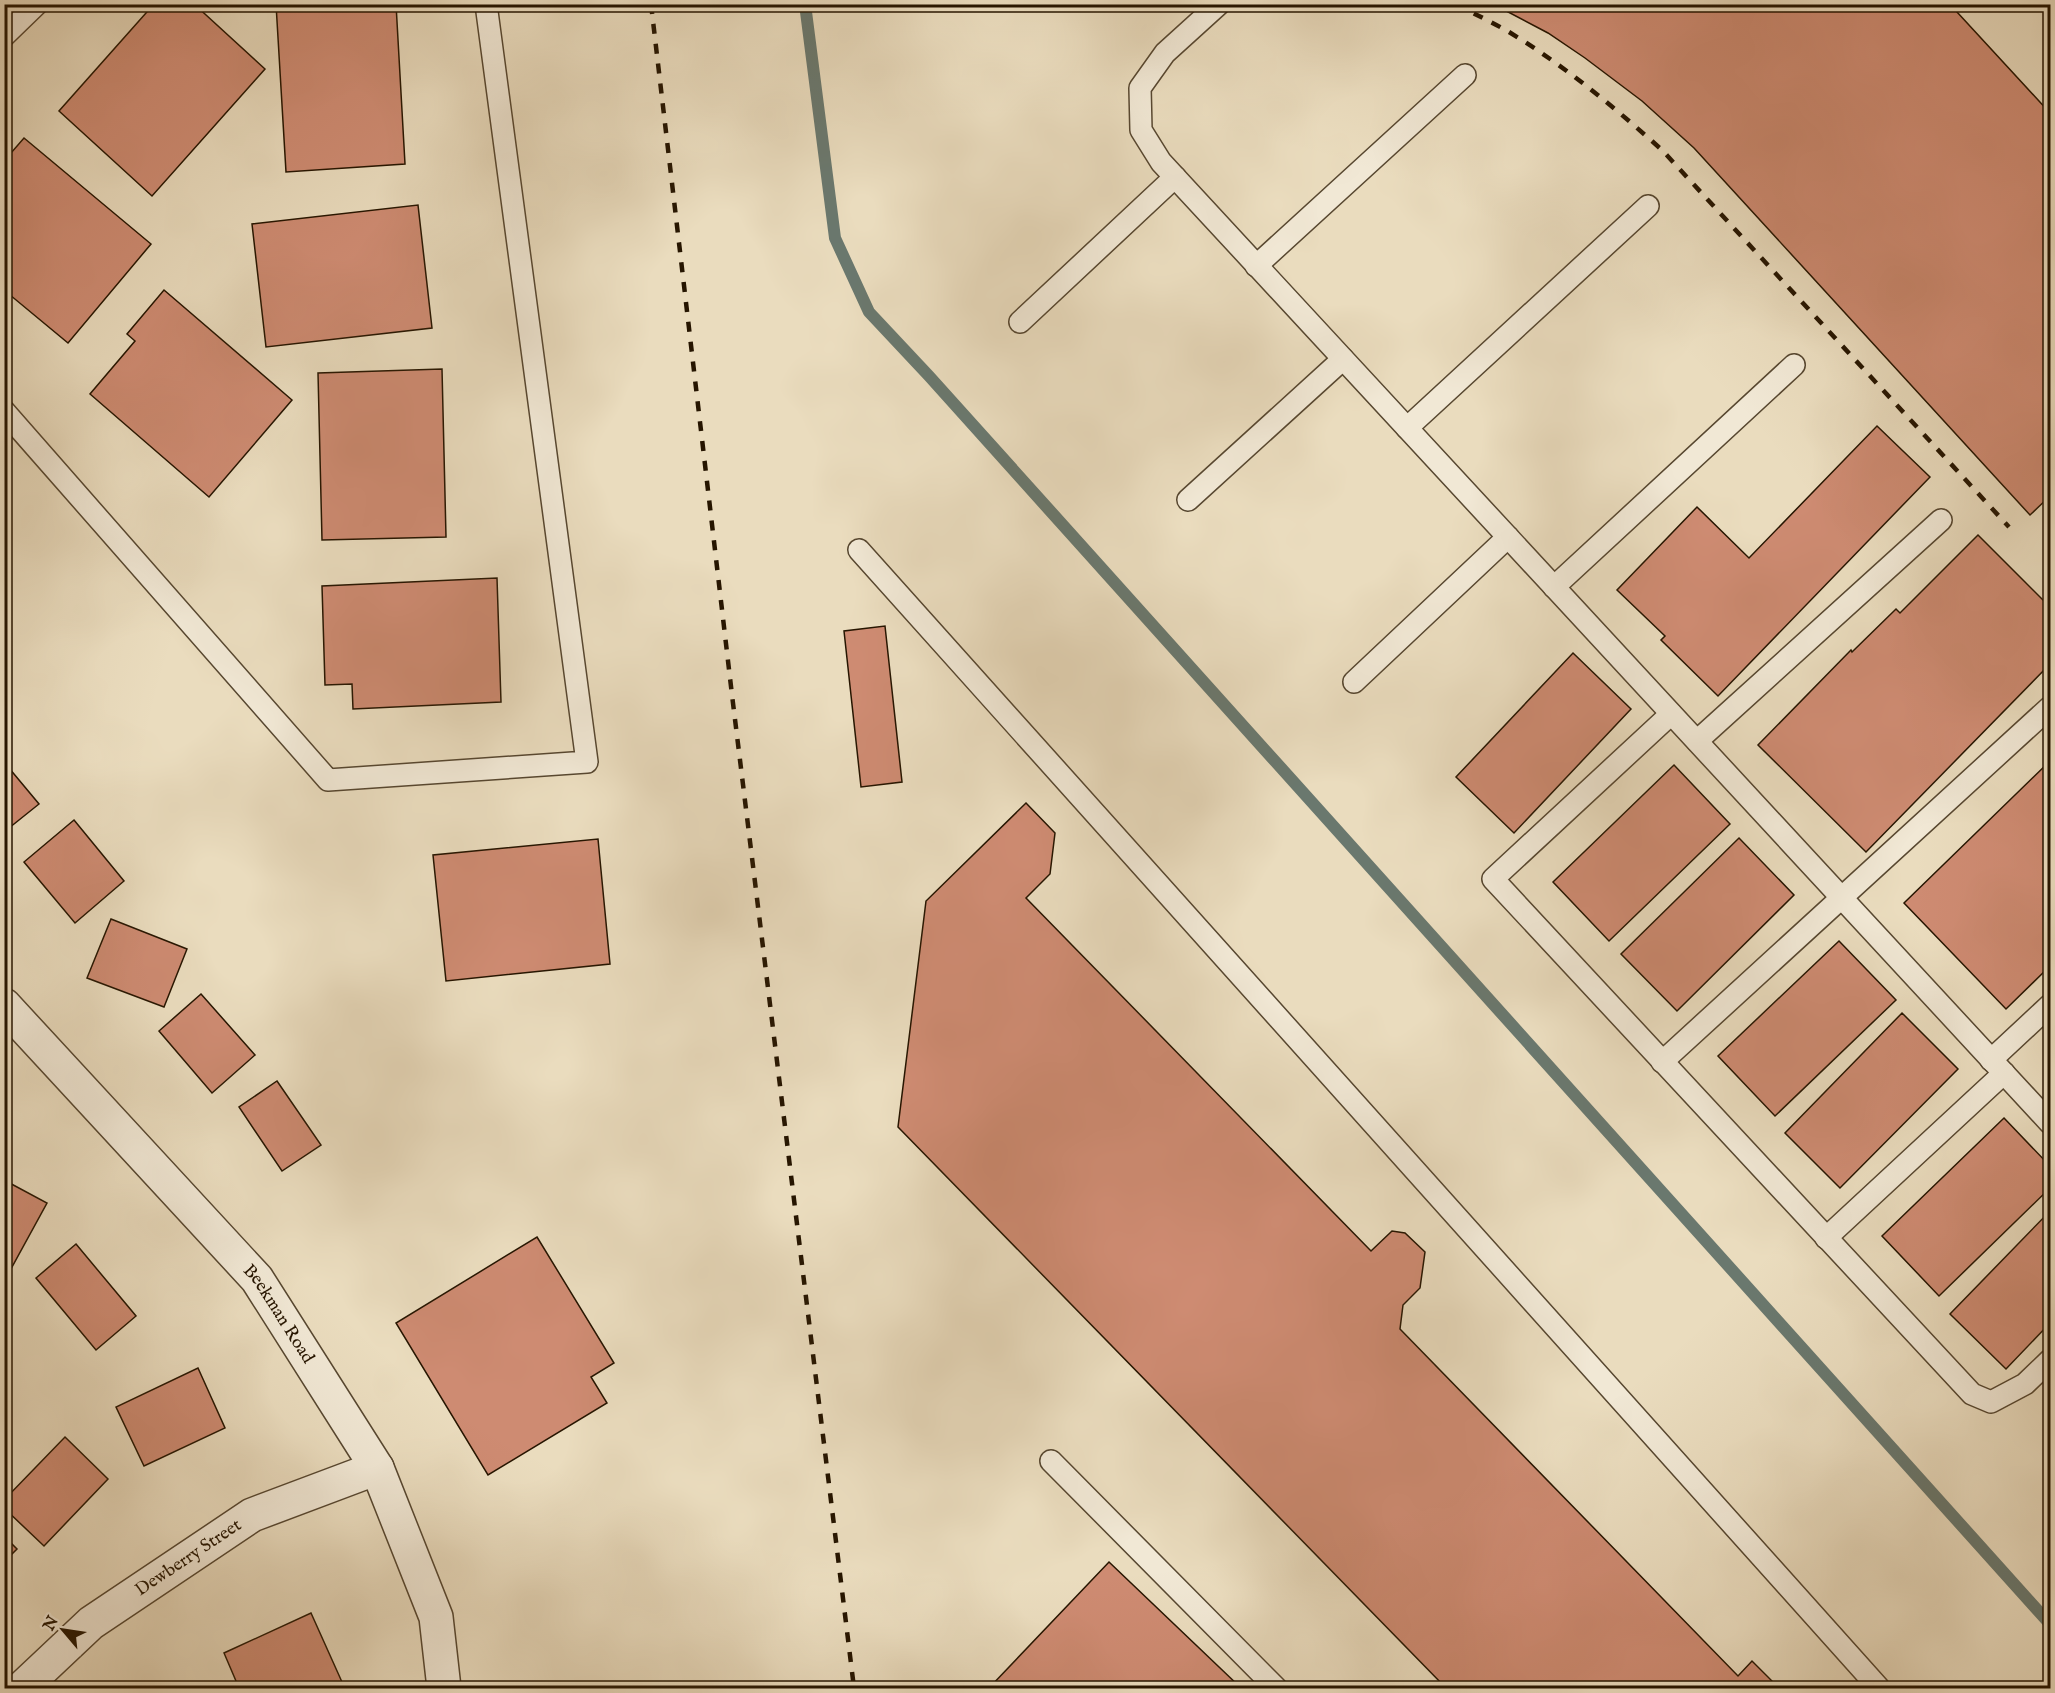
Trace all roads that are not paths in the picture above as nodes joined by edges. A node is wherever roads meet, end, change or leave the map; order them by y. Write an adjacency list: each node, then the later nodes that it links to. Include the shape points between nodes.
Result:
1 (38, 4): 4 (lane)
2 (486, 4): 12 (lane, via 587,762 328,780)
3 (1220, 4): 6 (lane, via 1166,52 1140,88 1141,130)
4 (4, 36)
5 (1465, 75): 8 (lane)
6 (1174, 177): 8 (lane); 9 (lane)
7 (1648, 206): 13 (lane)
8 (1256, 266): 10 (lane)
9 (1020, 322)
10 (1343, 359): 13 (lane); 14 (lane)
11 (1794, 365): 18 (lane)
12 (4, 411)
13 (1407, 428): 16 (lane)
14 (1188, 500)
15 (1941, 520): 22 (lane)
16 (1508, 537): 18 (lane); 19 (lane)
17 (860, 550): 36 (lane)
18 (1554, 587): 21 (lane)
19 (1354, 682)
20 (2050, 706): 23 (lane)
21 (1671, 714): 22 (lane); 26 (lane, via 1493,879)
22 (1697, 741): 23 (lane)
23 (1841, 898): 26 (lane); 27 (lane)
24 (2050, 1005): 27 (lane)
25 (7, 1012): 32 (street, Beekman Road, via 257,1279)
26 (1662, 1062): 29 (lane)
27 (1998, 1067): 28 (lane); 29 (lane)
28 (2050, 1123)
29 (1826, 1238): 30 (lane, via 1972,1394 1991,1402 2025,1384)
30 (2050, 1360)
31 (1051, 1461): 35 (lane)
32 (377, 1468): 33 (street, Dewberry Street, via 252,1515 91,1623); 34 (street, Beekman Road, via 436,1617)
33 (22, 1689)
34 (444, 1689)
35 (1276, 1689)
36 (1879, 1689)

